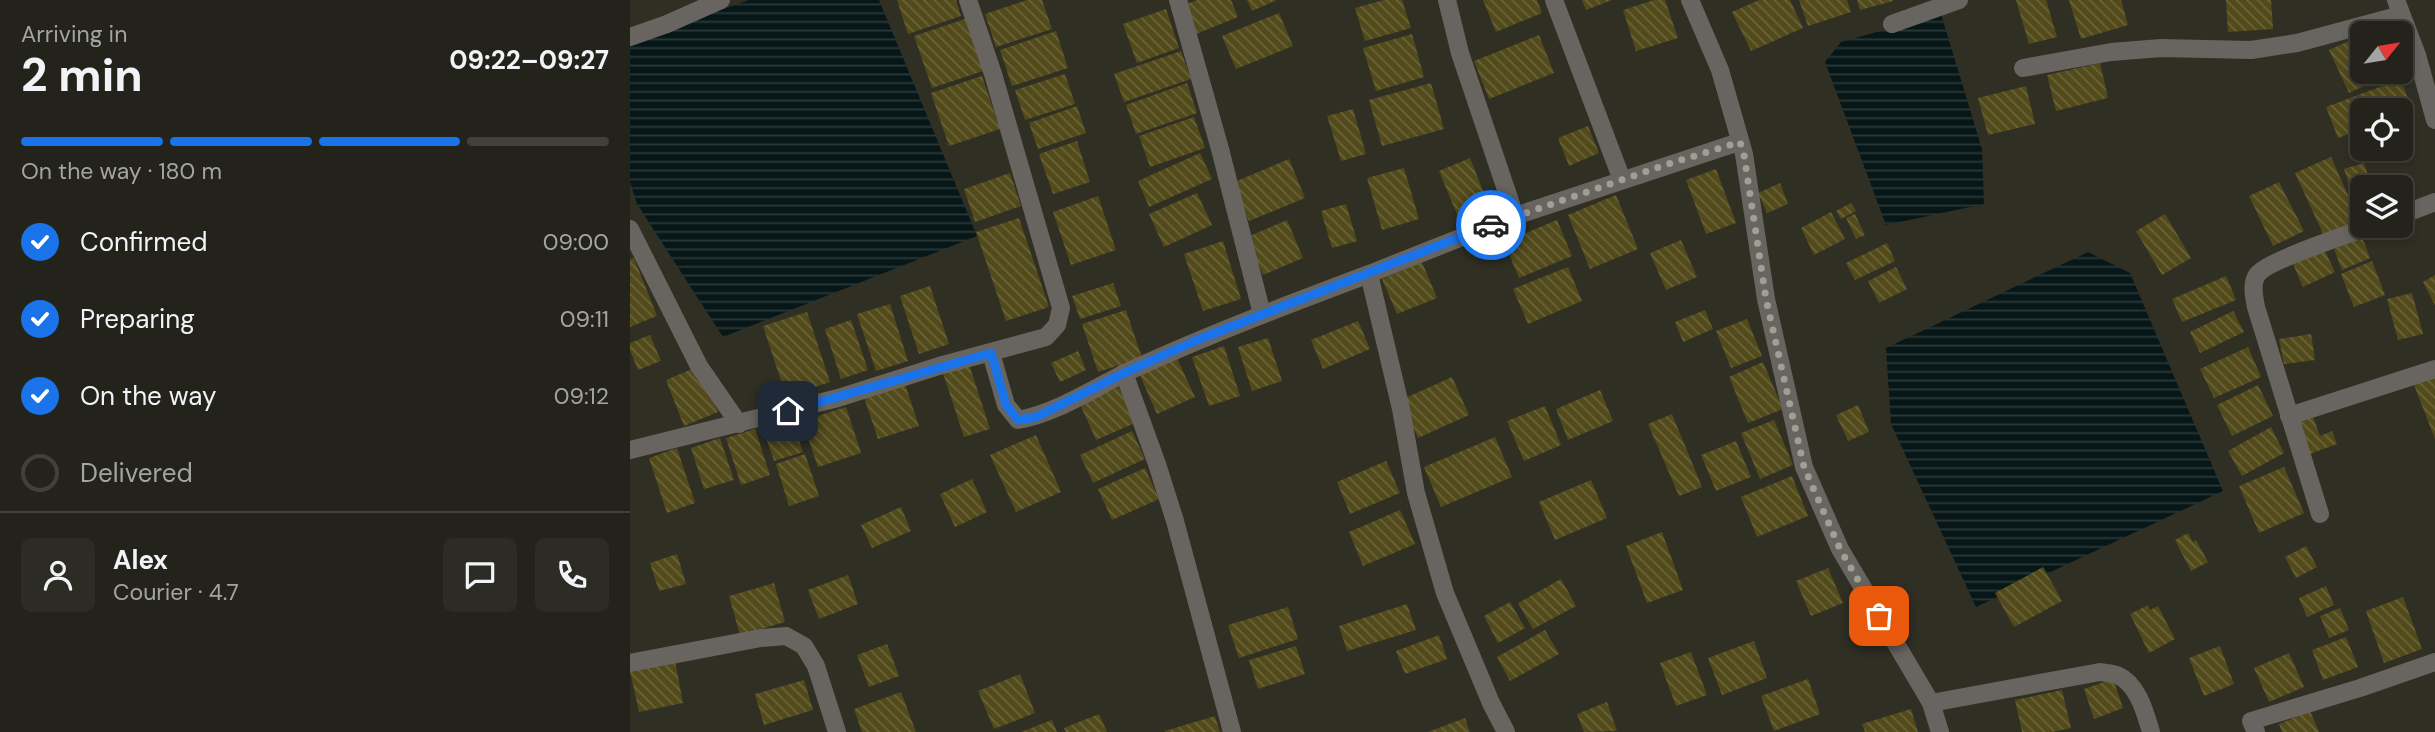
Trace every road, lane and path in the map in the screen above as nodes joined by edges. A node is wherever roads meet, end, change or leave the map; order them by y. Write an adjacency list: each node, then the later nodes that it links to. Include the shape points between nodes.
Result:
1 (721, 0): 10 (street)
2 (968, 0): 23 (street, via 1061,308 1057,325 1046,337)
3 (1178, 0): 22 (street)
4 (1447, 0): 18 (street, via 1460,53)
5 (1554, 0): 15 (street)
6 (1690, 0): 14 (street, via 1720,70)
7 (1959, 0): 9 (street)
8 (2399, 7): 11 (street, via 2297,43 2251,50 2111,52); 12 (street)
9 (1892, 24)
10 (630, 37)
11 (2023, 68)
12 (2430, 78): 13 (street)
13 (2435, 120)
14 (1740, 142): 15 (street); 32 (street, via 1766,299 1804,467 1840,549)
15 (1622, 180): 18 (street)
16 (2435, 202): 17 (street)
17 (2413, 210)
18 (1515, 216): 21 (street)
19 (630, 229): 27 (street, via 699,366)
20 (2350, 234): 26 (street, via 2257,274 2253,289 2256,307)
21 (1369, 274): 22 (street); 35 (street, via 1416,493 1445,593)
22 (1262, 314): 25 (street)
23 (991, 353): 25 (street, via 1006,405 1018,420 1036,417); 27 (street)
24 (2435, 369): 26 (street)
25 (1124, 373): 34 (street, via 1175,521)
26 (2289, 416): 29 (street)
27 (739, 424): 28 (street)
28 (630, 450)
29 (2319, 514)
30 (2435, 662): 38 (street, via 2251,721)
31 (630, 663): 33 (street, via 786,636 804,646 816,666)
32 (1931, 703): 36 (street); 37 (street, via 2100,672 2118,675 2133,688)
33 (837, 732)
34 (1232, 732)
35 (1506, 732)
36 (1940, 732)
37 (2151, 732)
38 (2256, 732)

